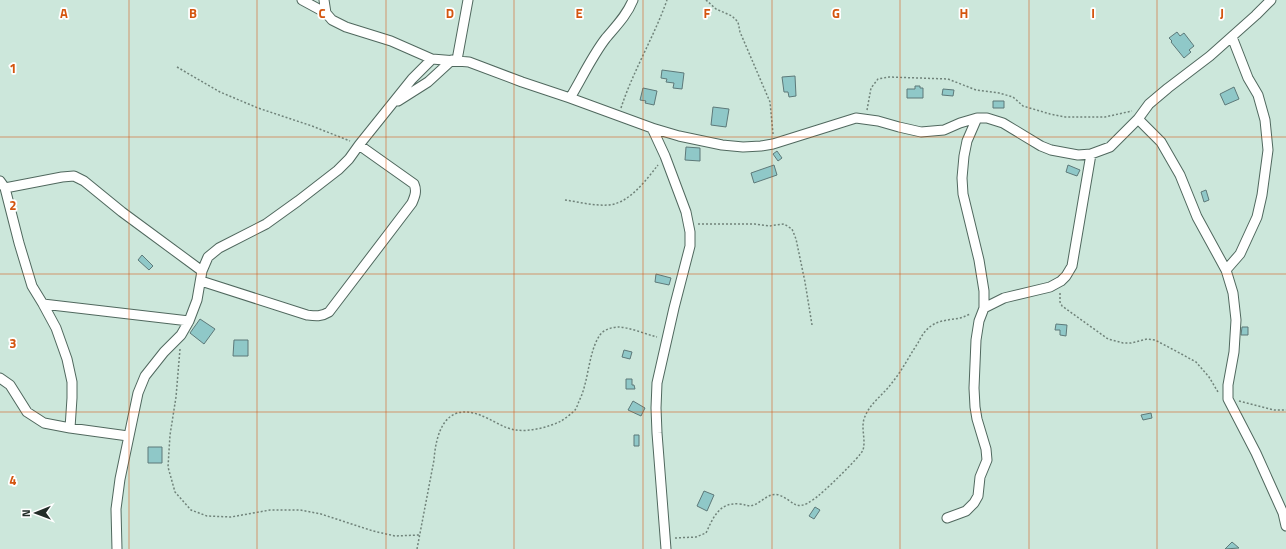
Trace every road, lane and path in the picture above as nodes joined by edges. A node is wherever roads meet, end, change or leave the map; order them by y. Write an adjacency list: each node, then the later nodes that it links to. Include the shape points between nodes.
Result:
1 (302, 0): 8 (street)
2 (324, 0): 8 (street)
3 (468, 0): 11 (street)
4 (633, 0): 13 (street, via 599,49)
5 (667, 0): 16 (path)
6 (706, 0): 21 (path, via 738,22 770,102)
7 (1271, 0): 9 (street)
8 (326, 13): 10 (street, via 332,20 346,27 391,41)
9 (1232, 37): 14 (street); 28 (street, via 1248,78 1258,95 1265,120 1268,150 1257,217 1240,254)
10 (432, 59): 11 (street); 15 (street)
11 (455, 60): 13 (street, via 469,62); 15 (street, via 428,82)
12 (177, 67): 22 (path, via 220,92)
13 (570, 98): 16 (street)
14 (1149, 104): 17 (path, via 1128,113 1105,117 1065,117 1023,106 1013,97 976,90 948,79 889,77 878,79 871,88); 19 (street)
15 (392, 105): 22 (street)
16 (618, 115): 20 (street)
17 (866, 118): 18 (street, via 921,132 944,130); 21 (street, via 847,120)
18 (977, 118): 23 (street, via 1003,122 1051,150 1078,155); 33 (street, via 967,141 962,178 963,194 983,277)
19 (1138, 118): 23 (street, via 1110,147); 28 (street, via 1161,142)
20 (652, 128): 21 (street, via 722,145 743,147); 24 (street)
21 (774, 144)
22 (360, 145): 29 (street, via 349,159 298,201 266,224 219,248 208,257); 30 (street, via 414,184 416,193 412,203 329,312 323,316 307,315)
23 (1091, 154): 31 (street, via 1072,266)
24 (665, 156): 26 (path, via 630,197 616,204 607,206); 27 (street)
25 (2, 185): 29 (street, via 74,176); 32 (street, via 26,270 32,286)
26 (565, 200)
27 (688, 222): 35 (path, via 704,225 784,224 792,229); 37 (street, via 690,246)
28 (1226, 270): 39 (street, via 1233,293 1236,320)
29 (202, 271): 30 (street)
30 (201, 281): 34 (street)
31 (1061, 281): 33 (street, via 1050,287 1004,298); 39 (path, via 1062,306 1099,334 1123,344 1155,340 1196,362 1219,394)
32 (44, 304): 34 (street); 41 (street, via 56,328 72,382)
33 (984, 308): 43 (street, via 977,331 974,388 975,407 987,460 974,503 966,511); 46 (path, via 930,326 891,384 869,408 864,420 863,450 815,499 801,506 774,495 748,506 731,505 721,508 715,514 706,533 696,537)
34 (189, 321): 36 (street)
35 (812, 325)
36 (181, 335): 42 (street, via 145,376 138,393); 45 (path, via 168,467 175,492 191,510 207,516 231,517 270,510 300,510 395,536)
37 (667, 340): 45 (path, via 618,327 600,334 594,346 584,392 575,410 561,421 531,430 516,430 479,414 466,412 449,417 440,429 435,445); 46 (street, via 657,383 656,408)
38 (0, 378): 41 (street, via 10,385 27,412 44,423)
39 (1228, 398): 40 (path, via 1274,410); 44 (street, via 1256,453 1283,513)
40 (1286, 410)
41 (70, 428): 42 (street)
42 (128, 436): 47 (street, via 116,509)
43 (947, 518)
44 (1286, 526)
45 (419, 535): 48 (path)
46 (666, 538): 49 (street)
47 (117, 549)
48 (417, 549)
49 (666, 549)

